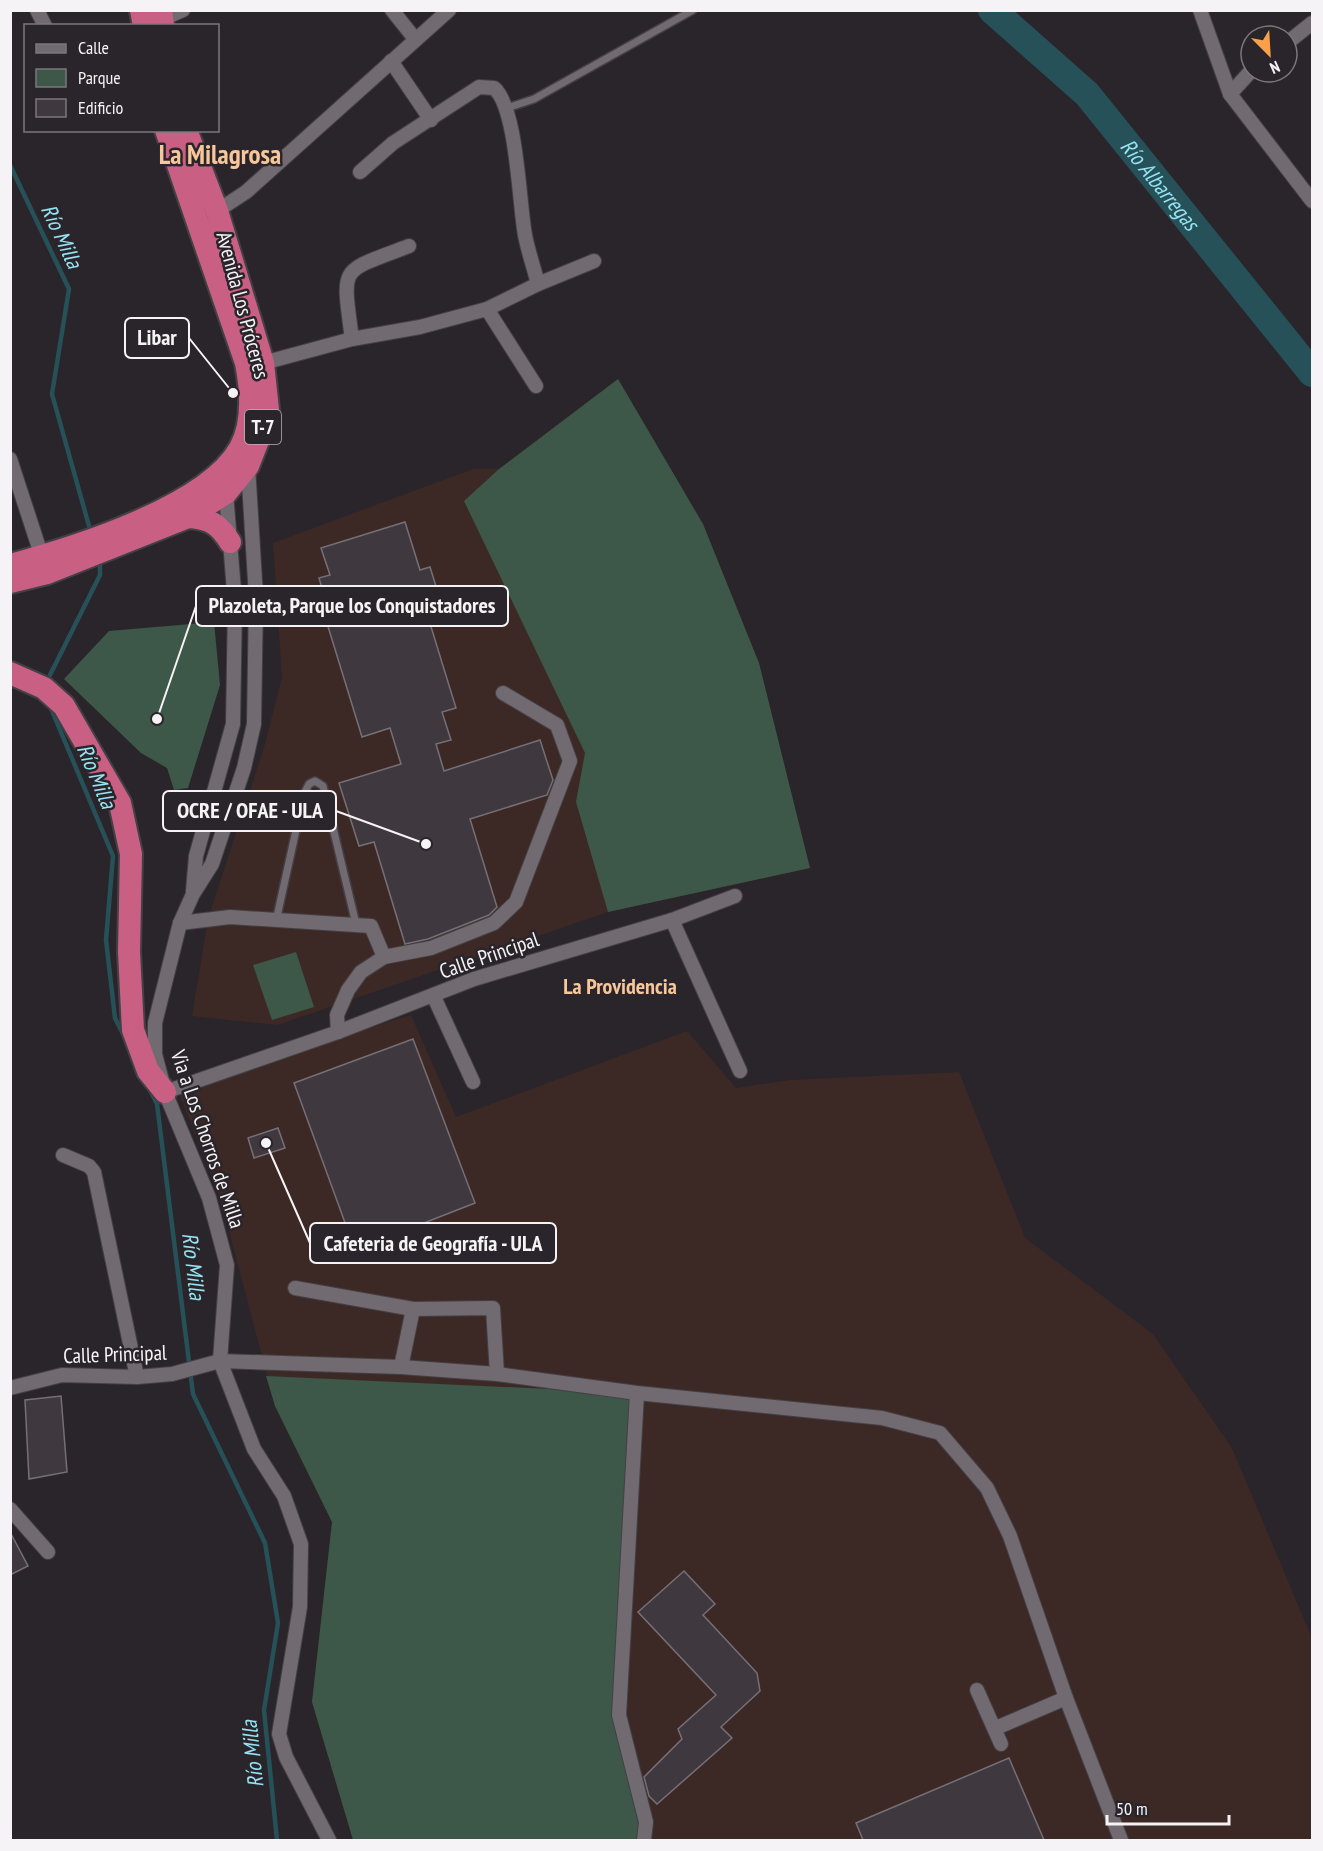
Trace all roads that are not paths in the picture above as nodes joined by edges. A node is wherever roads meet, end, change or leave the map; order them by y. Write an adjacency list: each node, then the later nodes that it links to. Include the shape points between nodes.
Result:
1 (37, 10): 10 (street)
2 (141, 10): 8 (highway)
3 (183, 10): 8 (street)
4 (392, 10): 12 (street)
5 (449, 10): 12 (street)
6 (693, 10): 16 (lane, via 534,99)
7 (1200, 10): 15 (street)
8 (157, 20)
9 (1312, 23): 11 (street)
10 (44, 24)
11 (1299, 33)
12 (415, 39): 13 (street)
13 (391, 61): 17 (street); 22 (street, via 246,192)
14 (1239, 84): 15 (street)
15 (1230, 94): 21 (street)
16 (504, 109): 17 (street, via 499,93 487,86 479,87); 25 (street, via 517,155 525,236)
17 (431, 120): 20 (street, via 393,143)
18 (167, 132): 30 (highway, Avenida Los Próceres / T-7, via 246,363 251,392)
19 (187, 132): 22 (highway, Avenida Los Próceres / T-7)
20 (360, 172)
21 (1312, 201)
22 (217, 211): 28 (highway, Avenida Los Próceres / T-7)
23 (410, 246): 27 (street, via 354,267 347,276)
24 (594, 261): 25 (street)
25 (538, 284): 26 (street)
26 (487, 309): 27 (street, via 420,327); 29 (street)
27 (352, 339): 28 (street)
28 (263, 363): 30 (highway, Avenida Los Próceres / T-7, via 268,410)
29 (536, 386)
30 (244, 457): 32 (highway, Avenida Los Próceres / T-7); 40 (street, Via a Los Chorros de Milla, via 256,597 254,724 244,768 212,864)
31 (10, 459): 35 (street)
32 (220, 485): 33 (highway, Avenida Los Próceres / T-7); 34 (street, Via a Los Chorros de Milla); 35 (highway, Avenida Los Próceres / T-7, via 200,489 130,525)
33 (188, 517): 34 (highway, via 214,522); 37 (highway, Avenida Los Próceres / T-7, via 47,573)
34 (230, 542): 40 (street, Via a Los Chorros de Milla, via 235,603 233,724 195,856)
35 (42, 557): 36 (highway, Avenida Los Próceres / T-7)
36 (10, 565)
37 (10, 582)
38 (10, 673): 51 (highway, via 44,688 64,706 120,803 131,854 129,952 133,1030 148,1071)
39 (503, 693): 46 (street, via 557,725 570,761 516,902 494,923 430,948)
40 (193, 894): 44 (street, Via a Los Chorros de Milla)
41 (735, 896): 42 (street, Calle Principal)
42 (672, 920): 47 (street, Calle Principal, via 474,979); 49 (street)
43 (276, 921): 44 (street, via 230,917); 45 (street); 45 (lane, via 304,794 315,781 323,786)
44 (180, 923): 51 (street, Via a Los Chorros de Milla, via 155,1023 155,1054)
45 (357, 924): 46 (street, via 374,929)
46 (384, 957): 48 (street, via 361,972 348,990 337,1015)
47 (434, 997): 48 (street, Calle Principal); 50 (street)
48 (338, 1032): 51 (street, Calle Principal)
49 (740, 1071)
50 (473, 1082)
51 (165, 1092): 55 (street, Via a Los Chorros de Milla, via 209,1198 226,1265)
52 (63, 1155): 58 (street, via 94,1172)
53 (295, 1288): 54 (street)
54 (413, 1309): 56 (street); 57 (street, via 493,1308)
55 (220, 1361): 56 (street, Calle Principal); 58 (street, Calle Principal, via 172,1374); 67 (street, Via a Los Chorros de Milla, via 254,1449 284,1496 301,1544 300,1606 279,1734 286,1757)
56 (401, 1367): 57 (street, Calle Principal)
57 (497, 1374): 60 (street, Calle Principal)
58 (137, 1377): 59 (street, Calle Principal, via 62,1375)
59 (10, 1388)
60 (637, 1393): 64 (street, Calle Principal, via 882,1418 940,1433 987,1488 1010,1536); 68 (street, via 619,1715 646,1822)
61 (10, 1509): 62 (street)
62 (48, 1552)
63 (977, 1690): 65 (street)
64 (1066, 1698): 65 (street); 69 (street, Calle Principal)
65 (996, 1728): 66 (street)
66 (1001, 1744)
67 (329, 1840)
68 (644, 1840)
69 (1121, 1840)

